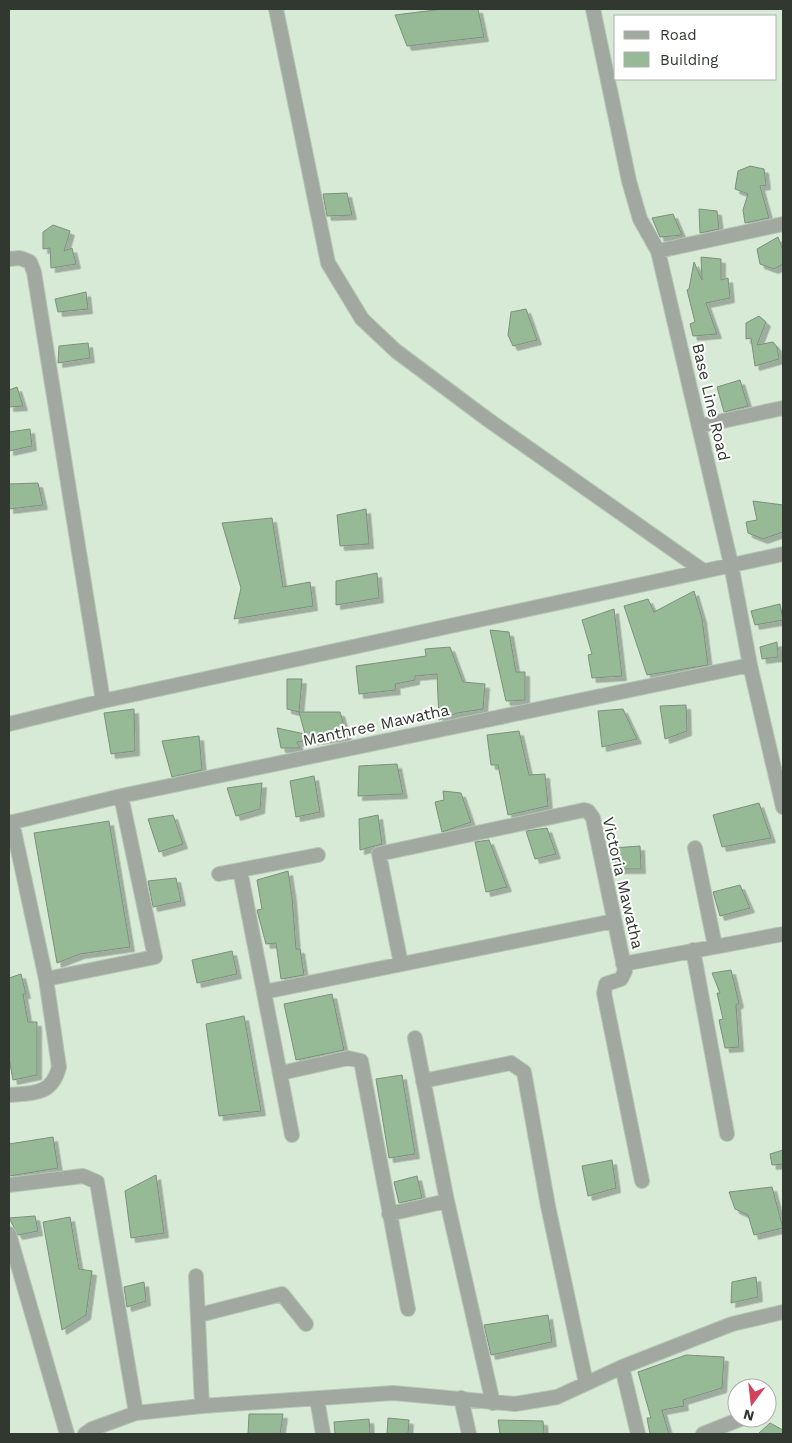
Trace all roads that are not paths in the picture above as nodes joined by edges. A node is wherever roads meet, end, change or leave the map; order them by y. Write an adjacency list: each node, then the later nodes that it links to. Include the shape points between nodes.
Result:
1 (276, 9): 10 (street, via 328,263 362,319 396,350 487,419)
2 (593, 9): 4 (street, Base Line Road, via 629,181 640,219)
3 (783, 224): 4 (street)
4 (658, 251): 7 (street, Base Line Road)
5 (9, 260): 12 (street, via 20,258 30,262 34,272)
6 (783, 408): 7 (street)
7 (699, 426): 9 (street, Base Line Road)
8 (783, 554): 9 (street)
9 (731, 564): 10 (street); 11 (street, Base Line Road)
10 (702, 570): 12 (street)
11 (750, 665): 14 (street, Manthree Mawatha); 15 (street, Base Line Road)
12 (103, 701): 13 (street)
13 (9, 724)
14 (121, 796): 16 (street, Manthree Mawatha); 27 (street, via 155,957)
15 (783, 807)
16 (10, 822): 27 (street)
17 (695, 848): 23 (street)
18 (318, 855): 19 (street)
19 (240, 870): 20 (street); 28 (street)
20 (219, 874)
21 (614, 921): 25 (street); 25 (street, Victoria Mawatha, via 593,818 584,810 380,854); 26 (street, Victoria Mawatha)
22 (783, 934): 23 (street)
23 (715, 946): 24 (street)
24 (693, 950): 26 (street); 33 (street)
25 (401, 964): 28 (street)
26 (623, 964): 35 (street, via 621,979 606,984 604,993)
27 (46, 979): 32 (street, via 60,1067 48,1088)
28 (264, 992): 30 (street)
29 (415, 1038): 31 (street)
30 (281, 1073): 34 (street); 38 (street, via 348,1058 361,1062)
31 (423, 1081): 37 (street); 46 (street, via 511,1063 524,1072 548,1206)
32 (9, 1096)
33 (727, 1134)
34 (292, 1135)
35 (642, 1181)
36 (9, 1185): 51 (street, via 83,1176 98,1182)
37 (447, 1201): 38 (street); 49 (street)
38 (389, 1214): 41 (street)
39 (9, 1234): 53 (street)
40 (196, 1276): 43 (street)
41 (408, 1309)
42 (783, 1312): 45 (street, via 732,1324)
43 (199, 1315): 44 (street, via 282,1294); 50 (street)
44 (306, 1324)
45 (622, 1367): 46 (street); 57 (street)
46 (586, 1384): 49 (street, via 557,1397 515,1404)
47 (461, 1398): 48 (street, via 393,1393); 49 (street); 56 (street)
48 (317, 1399): 50 (street); 55 (street)
49 (493, 1403)
50 (202, 1406): 51 (street)
51 (136, 1414): 54 (street)
52 (727, 1424): 58 (street)
53 (67, 1434)
54 (85, 1434)
55 (323, 1434)
56 (469, 1434)
57 (638, 1434)
58 (703, 1434)

